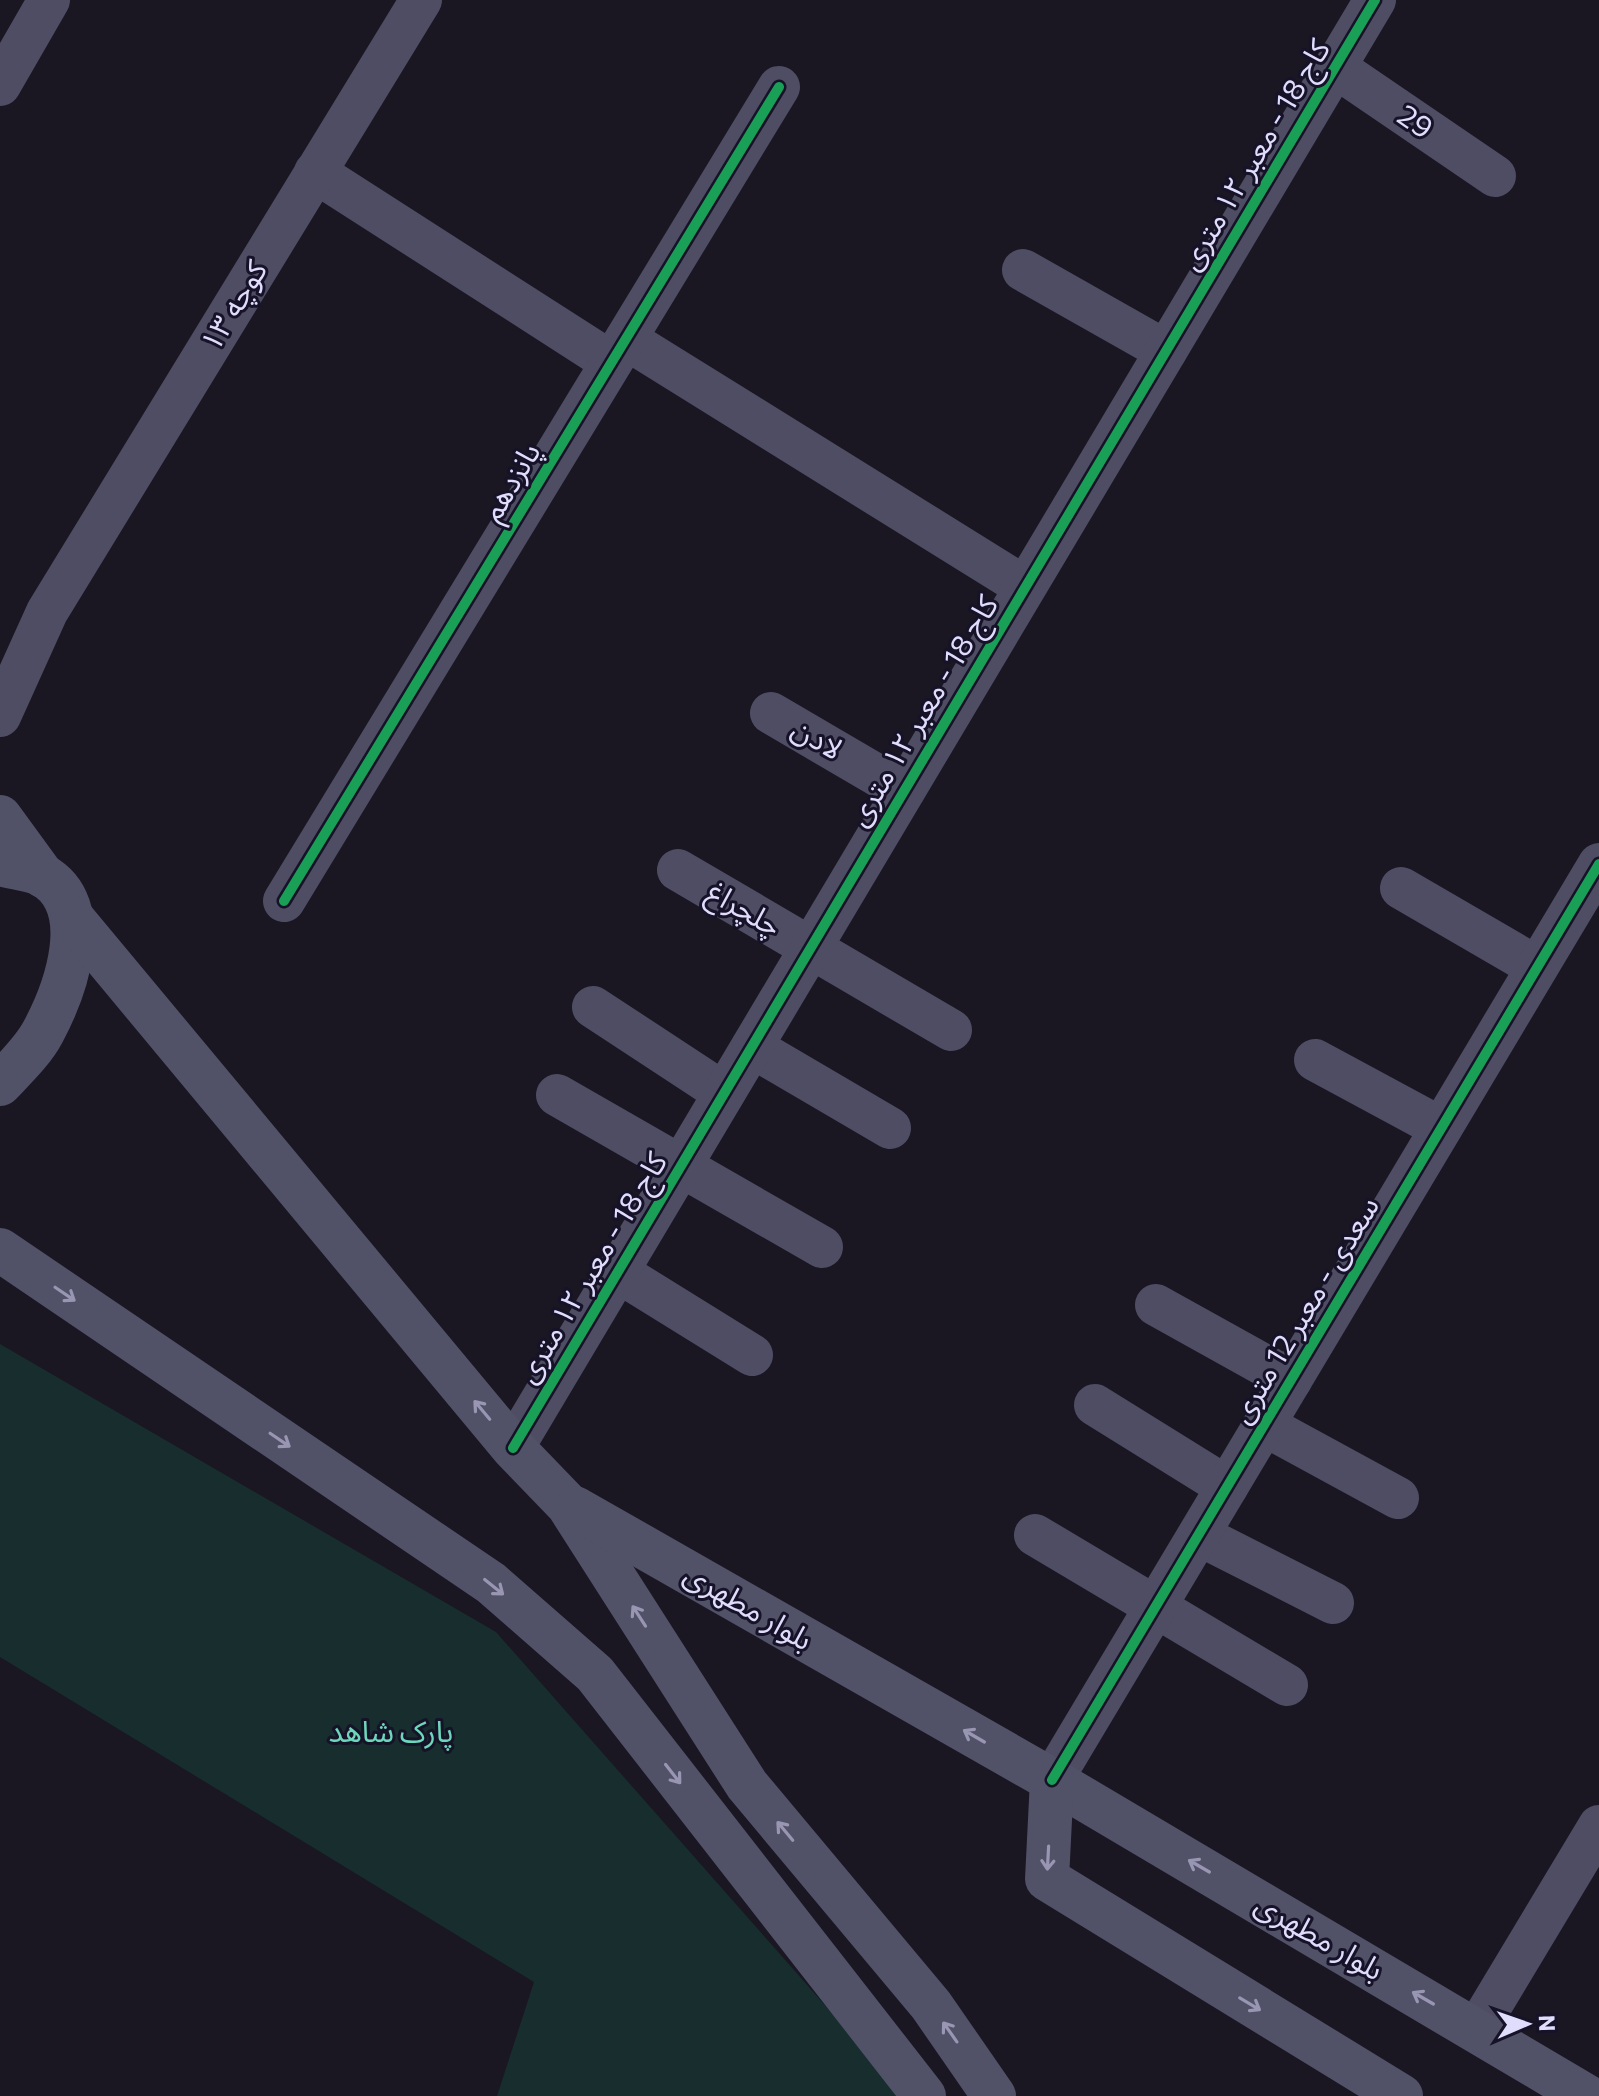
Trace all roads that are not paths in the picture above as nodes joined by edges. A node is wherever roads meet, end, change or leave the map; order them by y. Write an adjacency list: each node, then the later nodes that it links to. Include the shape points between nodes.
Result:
1 (49, 0): 5 (street)
2 (421, 0): 7 (street, کوچه ۱۳)
3 (1375, 0): 4 (street, کاج 18 - معبر ۱۲ متری)
4 (1335, 67): 8 (street, 29); 11 (street, کاج 18 - معبر ۱۲ متری)
5 (0, 85)
6 (779, 87): 10 (street, پانزدهم)
7 (315, 172): 10 (street); 13 (street, کوچه ۱۳)
8 (1495, 176)
9 (1023, 270): 11 (street)
10 (619, 351): 12 (street); 24 (street, پانزدهم)
11 (1166, 351): 12 (street, کاج 18 - معبر ۱۲ متری)
12 (1025, 587): 17 (street, کاج 18 - معبر ۱۲ متری)
13 (47, 612): 14 (street, کوچه ۱۳); 16 (street, کوچه ۱۳)
14 (0, 649)
15 (771, 713): 17 (street, لادن)
16 (0, 716)
17 (904, 791): 26 (street, کاج 18 - معبر ۱۲ متری)
18 (0, 817): 22 (main road)
19 (0, 864): 22 (main road)
20 (1599, 864): 27 (street, سعدی - معبر 12 متری)
21 (678, 870): 26 (street, چلچراغ)
22 (43, 876): 25 (main road, via 62,896)
23 (1401, 888): 27 (street)
24 (284, 901)
25 (73, 919): 32 (main road, via 71,952 57,1002 42,1034); 46 (main road, one-way to 25)
26 (811, 948): 29 (street, چلچراغ); 30 (street, کاج 18 - معبر ۱۲ متری)
27 (1537, 967): 36 (street, سعدی - معبر 12 متری)
28 (593, 1007): 33 (street)
29 (951, 1030)
30 (752, 1047): 33 (street, کاج 18 - معبر ۱۲ متری); 35 (street)
31 (1315, 1060): 36 (street)
32 (0, 1084)
33 (724, 1093): 37 (street, کاج 18 - معبر ۱۲ متری)
34 (557, 1095): 37 (street)
35 (890, 1128)
36 (1441, 1128): 43 (street, سعدی - معبر 12 متری)
37 (681, 1166): 38 (street); 40 (street, کاج 18 - معبر ۱۲ متری)
38 (822, 1247)
39 (0, 1250): 58 (main road, one-way to 58, via 491,1583 595,1674)
40 (618, 1272): 42 (street); 46 (street, کاج 18 - معبر ۱۲ متری)
41 (1156, 1305): 43 (street)
42 (752, 1355)
43 (1291, 1380): 45 (street, سعدی - معبر 12 متری)
44 (1095, 1405): 47 (street)
45 (1264, 1425): 47 (street, سعدی - معبر 12 متری); 48 (street)
46 (513, 1448): 49 (main road)
47 (1227, 1487): 51 (street, سعدی - معبر 12 متری)
48 (1398, 1498)
49 (568, 1505): 55 (main road, بلوار مطهری, one-way to 49); 59 (main road, one-way to 49, via 931,2005 747,1785)
50 (1035, 1535): 53 (street)
51 (1199, 1535): 52 (street); 53 (street, سعدی - معبر 12 متری)
52 (1333, 1603)
53 (1157, 1605): 54 (street); 55 (street, سعدی - معبر 12 متری)
54 (1287, 1685)
55 (1052, 1780): 57 (main road, بلوار مطهری, one-way to 55); 60 (main road, one-way to 60, via 1047,1879)
56 (1599, 1826): 57 (street)
57 (1477, 2029): 61 (main road, بلوار مطهری)
58 (924, 2096)
59 (994, 2096)
60 (1401, 2096)
61 (1586, 2096)

